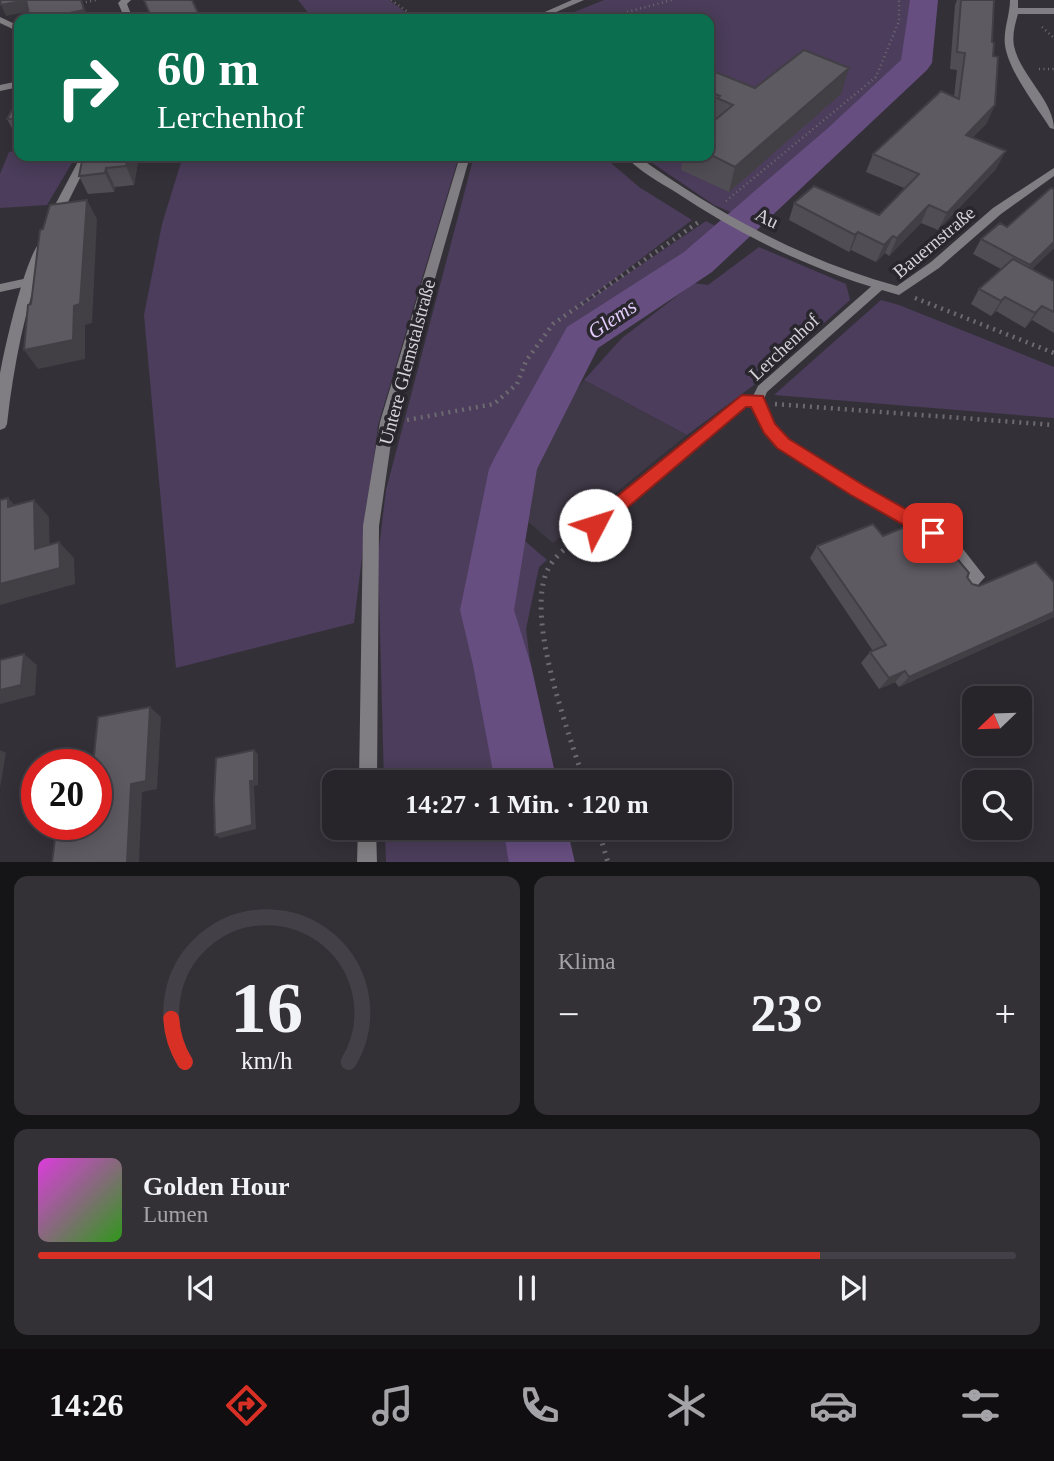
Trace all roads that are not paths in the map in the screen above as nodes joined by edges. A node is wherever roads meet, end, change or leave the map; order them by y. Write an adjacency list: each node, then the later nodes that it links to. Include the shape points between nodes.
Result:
1 (127, 0): 5 (street, via 122,3)
2 (580, 0): 6 (street)
3 (1015, 5): 4 (street); 7 (street, via 1009,48)
4 (1054, 11)
5 (127, 14)
6 (545, 14)
7 (1054, 126)
8 (83, 161): 12 (street)
9 (465, 161): 20 (street, Untere Glemstalstraße, via 387,422 371,526)
10 (637, 161): 13 (street, Au, via 716,214)
11 (1054, 171): 15 (street, Bauernstraße)
12 (28, 282): 14 (lane); 17 (street, via 6,368)
13 (878, 287): 15 (street, Au); 16 (lane, Lerchenhof, via 762,389)
14 (0, 288)
15 (899, 291)
16 (757, 401): 18 (lane, via 742,401); 19 (lane, Lerchenhof, via 769,428 783,443 954,548 978,577)
17 (0, 424)
18 (595, 525)
19 (966, 588)
20 (368, 770)
21 (368, 840): 22 (street)
22 (367, 862)

